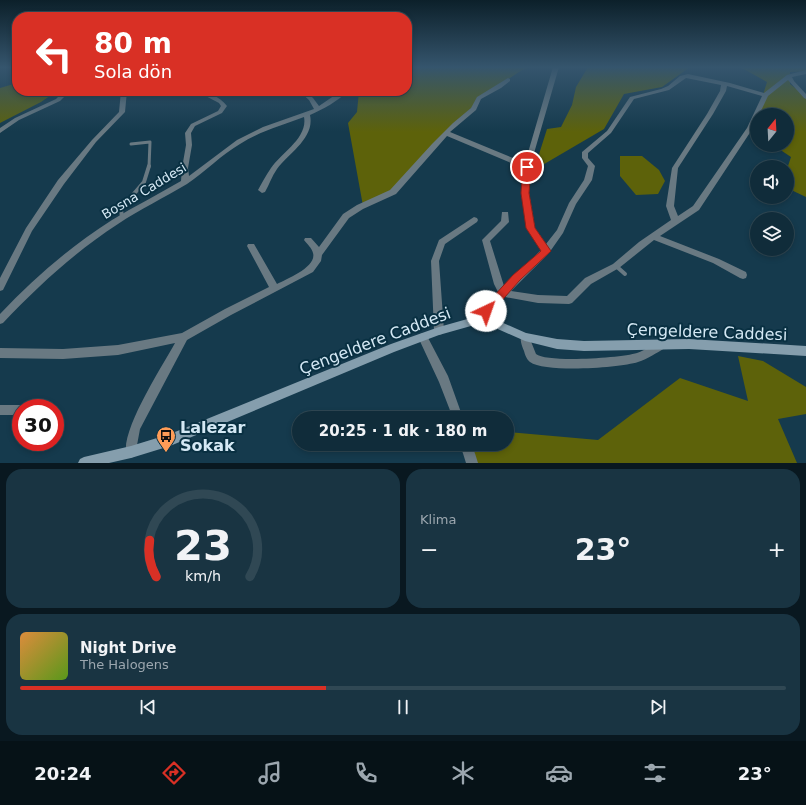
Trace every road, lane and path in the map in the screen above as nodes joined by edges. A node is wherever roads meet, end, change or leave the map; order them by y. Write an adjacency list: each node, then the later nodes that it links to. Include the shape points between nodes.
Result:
1 (496, 89): 18 (street, via 479,98 474,109)
2 (550, 89): 20 (street)
3 (668, 89): 30 (street, via 632,98 609,132 585,152 585,158 592,166 590,175 560,231)
4 (723, 89): 26 (street, via 675,168 670,206)
5 (741, 89): 8 (street)
6 (774, 89): 8 (street)
7 (798, 89): 14 (street)
8 (765, 95): 26 (street, via 750,128 696,208)
9 (62, 96): 17 (street, via 17,119)
10 (124, 96): 35 (street, via 122,112 94,141 61,182 29,230)
11 (209, 96): 21 (street, via 224,106 220,112 190,128)
12 (308, 96): 15 (street)
13 (339, 96): 15 (street, Bosna Caddesi)
14 (806, 97)
15 (318, 110): 16 (street, Bosna Caddesi)
16 (308, 115): 21 (street, Bosna Caddesi, via 239,141); 22 (street, via 309,124 303,136 273,170)
17 (0, 132)
18 (446, 134): 20 (street); 31 (street, via 393,192 346,216)
19 (131, 144): 24 (lane, via 150,142 149,159 143,184 121,209)
20 (527, 167): 30 (street, via 525,193 531,228)
21 (185, 182): 24 (street, Bosna Caddesi)
22 (262, 190)
23 (505, 214): 37 (street, via 504,222 486,240 498,287)
24 (122, 218): 38 (street, Bosna Caddesi, via 92,237 57,265)
25 (474, 220): 40 (street, via 442,242 435,261)
26 (676, 222): 27 (street)
27 (654, 237): 32 (street); 34 (street, via 716,261)
28 (308, 240): 31 (street)
29 (251, 246): 36 (street)
30 (546, 251): 37 (street)
31 (318, 254): 36 (street, via 317,261 310,270)
32 (616, 266): 33 (lane); 37 (street, via 588,281 569,300 538,300)
33 (625, 274)
34 (743, 275)
35 (0, 287)
36 (275, 289): 43 (street, via 228,312)
37 (503, 293): 39 (street)
38 (0, 320)
39 (478, 320): 40 (main road, Çengeldere Caddesi); 42 (main road, Çengeldere Caddesi, via 492,322)
40 (439, 331): 41 (main road, Çengeldere Caddesi)
41 (423, 337): 49 (street); 51 (main road, Çengeldere Caddesi, via 170,440)
42 (525, 337): 44 (main road, Çengeldere Caddesi, via 557,344 584,346); 44 (street, via 530,355 544,363 600,363 637,358)
43 (184, 338): 46 (street, via 118,350 63,354); 51 (street, via 135,428)
44 (664, 344): 45 (main road, Çengeldere Caddesi)
45 (806, 351)
46 (0, 353)
47 (0, 410): 48 (street)
48 (12, 410)
49 (455, 411)
50 (468, 451): 53 (street)
51 (131, 452): 52 (main road, Çengeldere Caddesi)
52 (84, 463)
53 (472, 463)

